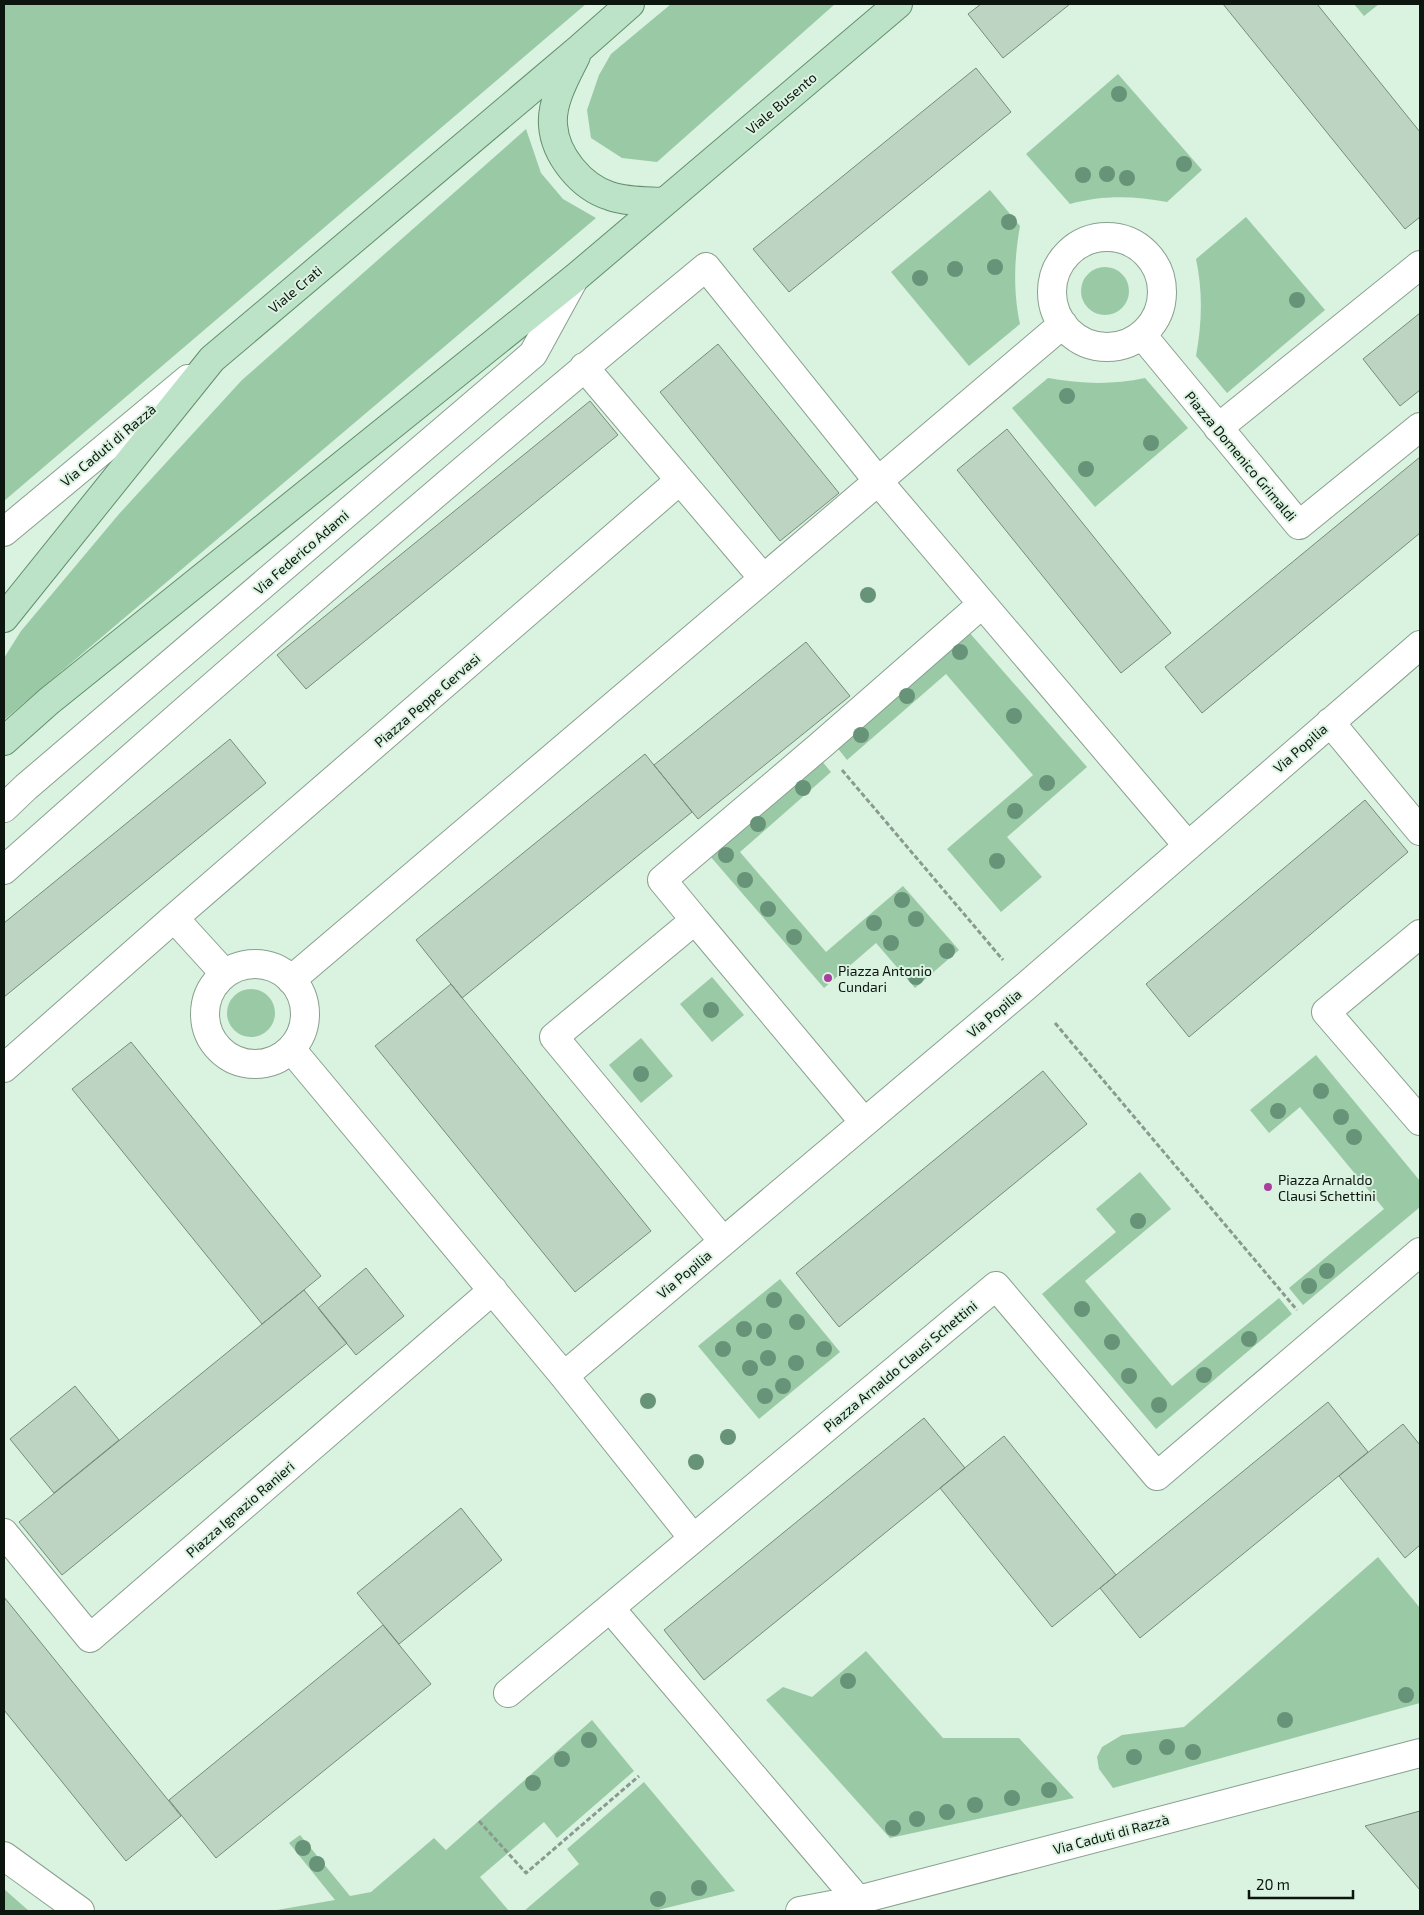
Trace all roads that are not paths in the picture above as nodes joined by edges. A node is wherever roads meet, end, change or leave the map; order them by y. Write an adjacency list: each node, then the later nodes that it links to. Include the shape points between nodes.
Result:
1 (630, 4): 3 (main road, Viale Crati)
2 (898, 4): 4 (main road, Viale Busento)
3 (579, 49): 4 (main road, via 558,94 553,124 556,143 565,160 585,183 609,196); 9 (main road, Viale Crati)
4 (664, 202): 6 (main road, Via Federico Adami)
5 (1420, 264): 12 (street)
6 (575, 278): 21 (main road, Via Federico Adami, via 57,694); 22 (street, Via Federico Adami, via 533,354)
7 (1063, 324): 8 (street, via 1076,337 1091,345 1118,346); 8 (street, via 1055,309 1052,292 1055,274 1064,258 1078,245 1096,238 1114,237 1132,242 1147,253 1158,270 1161,306 1154,322); 14 (street)
8 (1142, 335): 12 (street, Piazza Domenico Grimaldi)
9 (212, 359): 15 (street, Via Caduti di Razzà); 18 (main road, Viale Crati)
10 (584, 367): 13 (street); 14 (street, via 706,267); 25 (street, via 185,709)
11 (1420, 427): 12 (street, Piazza Domenico Grimaldi, via 1299,525)
12 (1218, 428)
13 (679, 481): 16 (street); 26 (street, Piazza Peppe Gervasi)
14 (878, 481): 16 (street); 17 (street)
15 (4, 532)
16 (763, 578): 30 (street)
17 (981, 604): 24 (street); 27 (street, via 662,880)
18 (4, 618)
19 (1420, 645): 20 (street, Via Popilia)
20 (1330, 722): 23 (street); 24 (street, Via Popilia)
21 (4, 741)
22 (4, 808)
23 (1420, 831)
24 (1188, 846): 34 (street, Via Popilia)
25 (4, 870)
26 (174, 918): 29 (street); 32 (street, Piazza Peppe Gervasi)
27 (695, 920): 34 (street); 35 (street, via 554,1037)
28 (1420, 934): 33 (street, via 1326,1012)
29 (225, 974): 30 (street, via 240,966 257,964 274,968); 31 (street, via 207,1000 205,1016 208,1031 216,1045 227,1056 257,1065 272,1062)
30 (291, 980): 31 (street, via 299,990 304,1024)
31 (291, 1049): 37 (street)
32 (4, 1068)
33 (1420, 1121)
34 (864, 1122): 35 (street, Via Popilia)
35 (723, 1241): 38 (street, Via Popilia)
36 (1420, 1252): 40 (street, Piazza Arnaldo Clausi Schettini, via 1157,1476 996,1286)
37 (493, 1290): 38 (street); 39 (street, Piazza Ignazio Ranieri, via 90,1638)
38 (564, 1376): 40 (street)
39 (4, 1534)
40 (694, 1538): 41 (street)
41 (610, 1608): 42 (street); 45 (street)
42 (508, 1693)
43 (1420, 1753): 45 (street, Via Caduti di Razzà)
44 (4, 1856): 46 (street)
45 (858, 1900): 47 (street, Via Caduti di Razzà)
46 (80, 1911)
47 (800, 1911)

